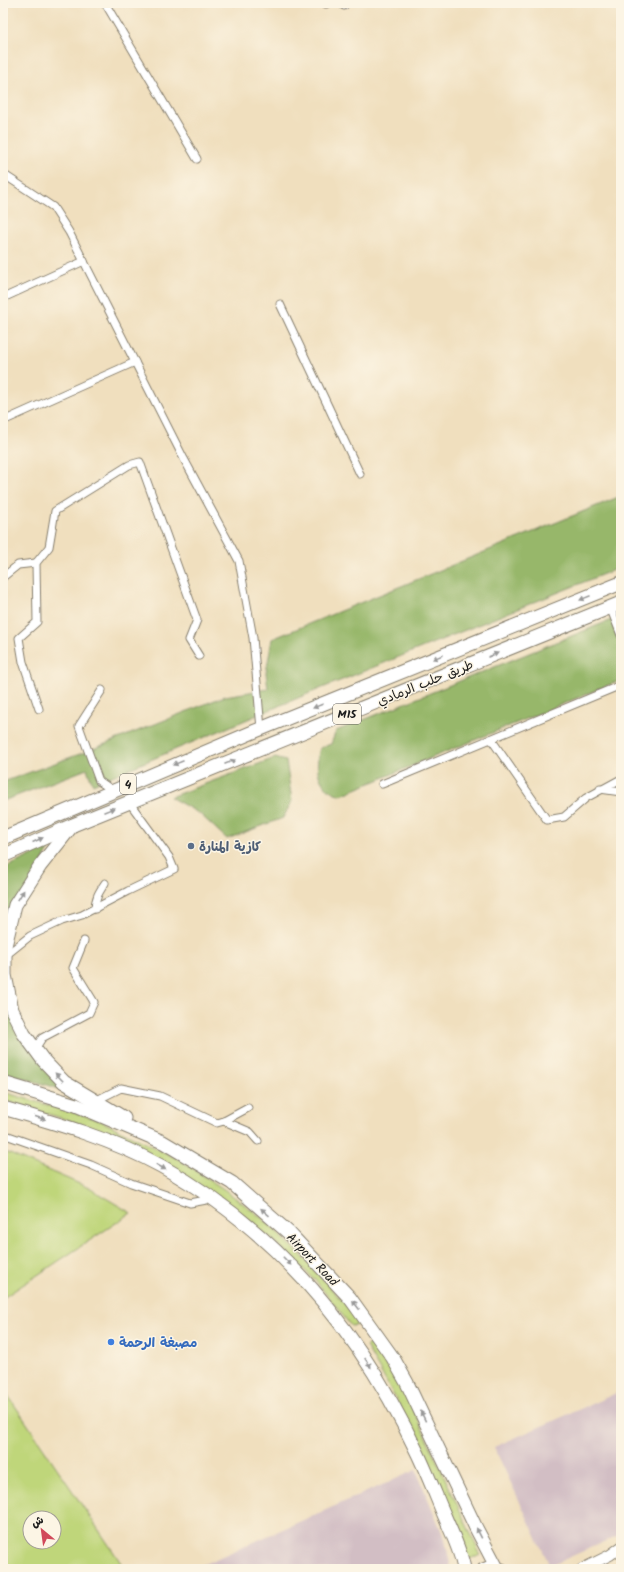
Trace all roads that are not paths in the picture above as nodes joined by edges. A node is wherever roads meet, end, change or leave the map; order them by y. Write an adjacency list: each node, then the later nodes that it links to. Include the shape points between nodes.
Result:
1 (105, 3): 2 (street)
2 (197, 159)
3 (3, 174): 4 (street, via 53,207)
4 (84, 261): 5 (street); 7 (street)
5 (3, 298)
6 (280, 304): 9 (street)
7 (135, 362): 8 (street); 19 (street, via 239,561 253,638)
8 (3, 421)
9 (360, 474)
10 (36, 563): 11 (street, via 18,565); 15 (street, via 49,546 55,511 129,465 140,462 197,620 189,640); 18 (street, via 37,622 19,638 23,662)
11 (3, 577)
12 (621, 583): 19 (highway, طريق حلب الرمادي / M15, one-way to 19)
13 (616, 605): 14 (street); 26 (highway, طريق حلب الرمادي / M15, one-way to 13)
14 (621, 635)
15 (199, 656)
16 (621, 685): 20 (street)
17 (102, 690): 23 (street, via 79,726 99,781)
18 (39, 709)
19 (257, 730): 23 (highway, 4, one-way to 23)
20 (491, 739): 22 (street); 24 (street, via 547,820 564,817)
21 (621, 779): 24 (street)
22 (382, 784)
23 (112, 790): 28 (highway, 4)
24 (600, 790): 25 (street)
25 (621, 792)
26 (129, 802): 27 (highway, طريق حلب الرمادي / M15, one-way to 26); 31 (street, via 169,857 174,869)
27 (73, 825): 29 (highway, طريق حلب الرمادي, one-way to 27); 33 (highway, one-way to 27, via 15,905 40,866)
28 (3, 836)
29 (3, 856)
30 (105, 883): 31 (street, via 98,892)
31 (94, 909): 33 (street, via 30,936)
32 (84, 941): 34 (street, via 73,968 94,1002 89,1013 42,1038)
33 (5, 956): 34 (highway, via 5,975 12,1010)
34 (35, 1049): 36 (highway, one-way to 34, via 64,1082)
35 (3, 1083): 44 (highway, Airport Road, via 76,1105)
36 (95, 1101): 41 (street, via 121,1088 160,1096 217,1123); 44 (highway)
37 (3, 1108): 40 (highway, Airport Road)
38 (248, 1108): 41 (street)
39 (3, 1113): 40 (highway)
40 (22, 1113): 45 (highway, Airport Road, one-way to 45, via 55,1122 160,1166)
41 (224, 1121): 43 (street, via 250,1132)
42 (3, 1134): 45 (street, via 190,1203)
43 (258, 1141)
44 (163, 1142): 46 (highway, Airport Road, one-way to 44, via 350,1298 289,1233 232,1183)
45 (212, 1199): 47 (highway, Airport Road, one-way to 47, via 282,1257 320,1297)
46 (371, 1326): 47 (highway); 51 (highway, Airport Road, one-way to 46, via 476,1528 407,1382)
47 (352, 1339): 52 (highway, Airport Road, one-way to 52, via 379,1379 404,1424 452,1533)
48 (621, 1548): 49 (main road)
49 (610, 1555): 50 (main road); 54 (main road)
50 (621, 1559)
51 (500, 1568): 53 (main road)
52 (464, 1569)
53 (483, 1569)
54 (582, 1569)

